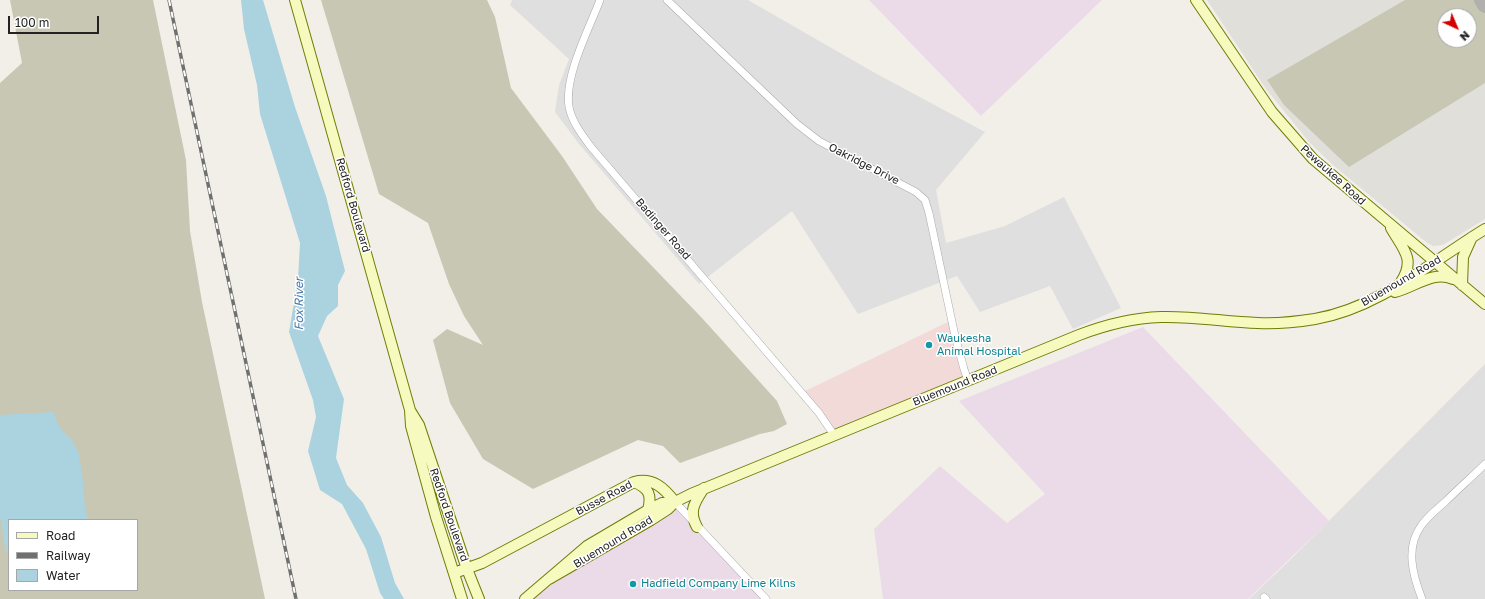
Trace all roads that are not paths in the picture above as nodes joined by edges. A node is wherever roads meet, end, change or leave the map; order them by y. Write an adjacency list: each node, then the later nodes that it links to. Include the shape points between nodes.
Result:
1 (295, 0): 14 (main road, Redford Boulevard)
2 (600, 0): 15 (street, Badinger Road, via 572,75 568,101 574,123 819,413)
3 (668, 0): 13 (street, Oakridge Drive, via 813,137 923,197 927,204 955,336)
4 (1196, 0): 5 (main road, Pewaukee Road, via 1272,112 1297,142 1313,159)
5 (1388, 223): 8 (main road, Pewaukee Road); 10 (main road, via 1409,263)
6 (1485, 229): 7 (main road, Bluemound Road)
7 (1472, 237): 8 (main road, Bluemound Road); 9 (main road, via 1463,257)
8 (1434, 262): 9 (main road, Pewaukee Road); 10 (main road, Bluemound Road)
9 (1461, 283): 11 (main road, via 1445,276 1434,276); 12 (main road, Pewaukee Road)
10 (1400, 284): 11 (main road, Bluemound Road)
11 (1383, 294): 13 (main road, Bluemound Road, via 1341,312 1316,319 1290,322 1256,323 1165,317 1116,323 1079,334)
12 (1485, 304)
13 (968, 381): 15 (main road, Bluemound Road)
14 (410, 410): 22 (main road, Redford Boulevard, via 419,425); 23 (main road, Redford Boulevard, via 411,426)
15 (834, 435): 18 (main road, Bluemound Road)
16 (1485, 464): 29 (street, via 1428,518 1414,539 1413,571)
17 (634, 482): 19 (main road, Busse Road, via 645,480 656,483); 20 (main road, via 647,491 650,501); 22 (main road, Busse Road)
18 (704, 488): 19 (main road, Bluemound Road); 21 (main road, via 692,512)
19 (675, 502): 20 (main road, Bluemound Road, via 662,503); 21 (street, Busse Road); 24 (main road, Bluemound Road, via 668,510)
20 (648, 510): 24 (main road, Bluemound Road, via 587,546)
21 (698, 527): 28 (street, Busse Road)
22 (467, 569): 23 (main road, Busse Road); 26 (main road, Redford Boulevard)
23 (454, 573): 25 (main road, Redford Boulevard)
24 (550, 579): 27 (main road, Bluemound Road)
25 (462, 599)
26 (479, 599)
27 (525, 599)
28 (766, 599)
29 (1422, 599)

